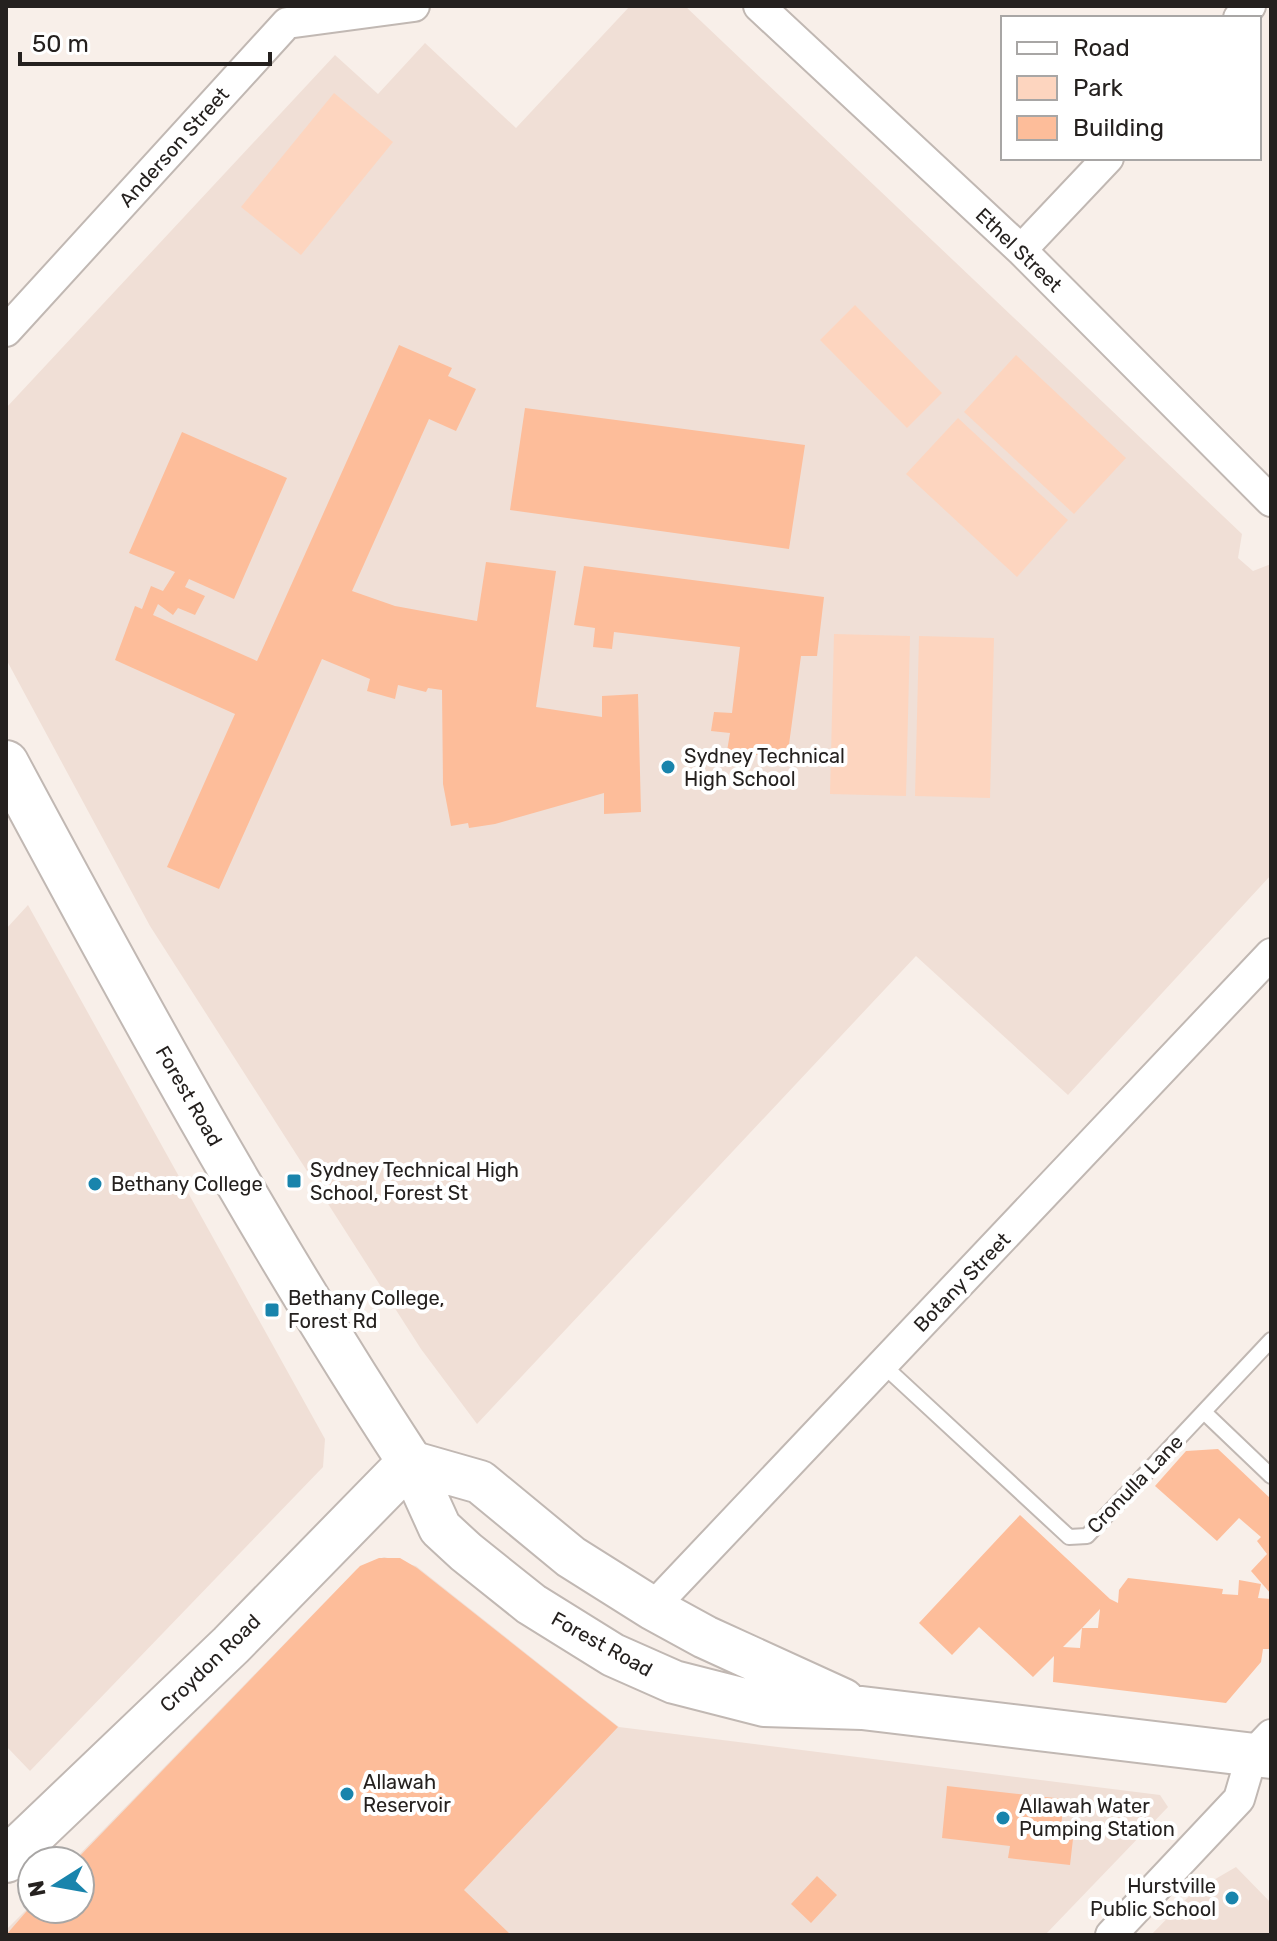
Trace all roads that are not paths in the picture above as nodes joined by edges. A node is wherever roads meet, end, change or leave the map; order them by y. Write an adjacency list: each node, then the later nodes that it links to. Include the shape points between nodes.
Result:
1 (414, 6): 5 (street, Anderson Street, via 287,23)
2 (759, 6): 4 (street, Ethel Street)
3 (1106, 160): 4 (street)
4 (1021, 250): 6 (street, Ethel Street)
5 (6, 331)
6 (1271, 501)
7 (6, 763): 12 (main road, Forest Road, via 305,1297)
8 (1271, 954): 10 (street, Botany Street)
9 (1271, 1340): 11 (lane, Cronulla Lane)
10 (883, 1365): 11 (lane, Cronulla Lane, via 1069,1537 1087,1536); 14 (street, Botany Street)
11 (1204, 1412): 13 (lane)
12 (410, 1462): 14 (main road, Forest Road, via 480,1482 571,1557); 15 (main road, Forest Road, via 440,1528 531,1604 613,1655 674,1682 764,1705); 17 (main road, Croydon Road, via 231,1645)
13 (1271, 1476)
14 (652, 1608): 15 (main road, Forest Road)
15 (862, 1708): 16 (main road, Forest Road)
16 (1265, 1749): 18 (street, via 1239,1799)
17 (6, 1860)
18 (1111, 1935)

